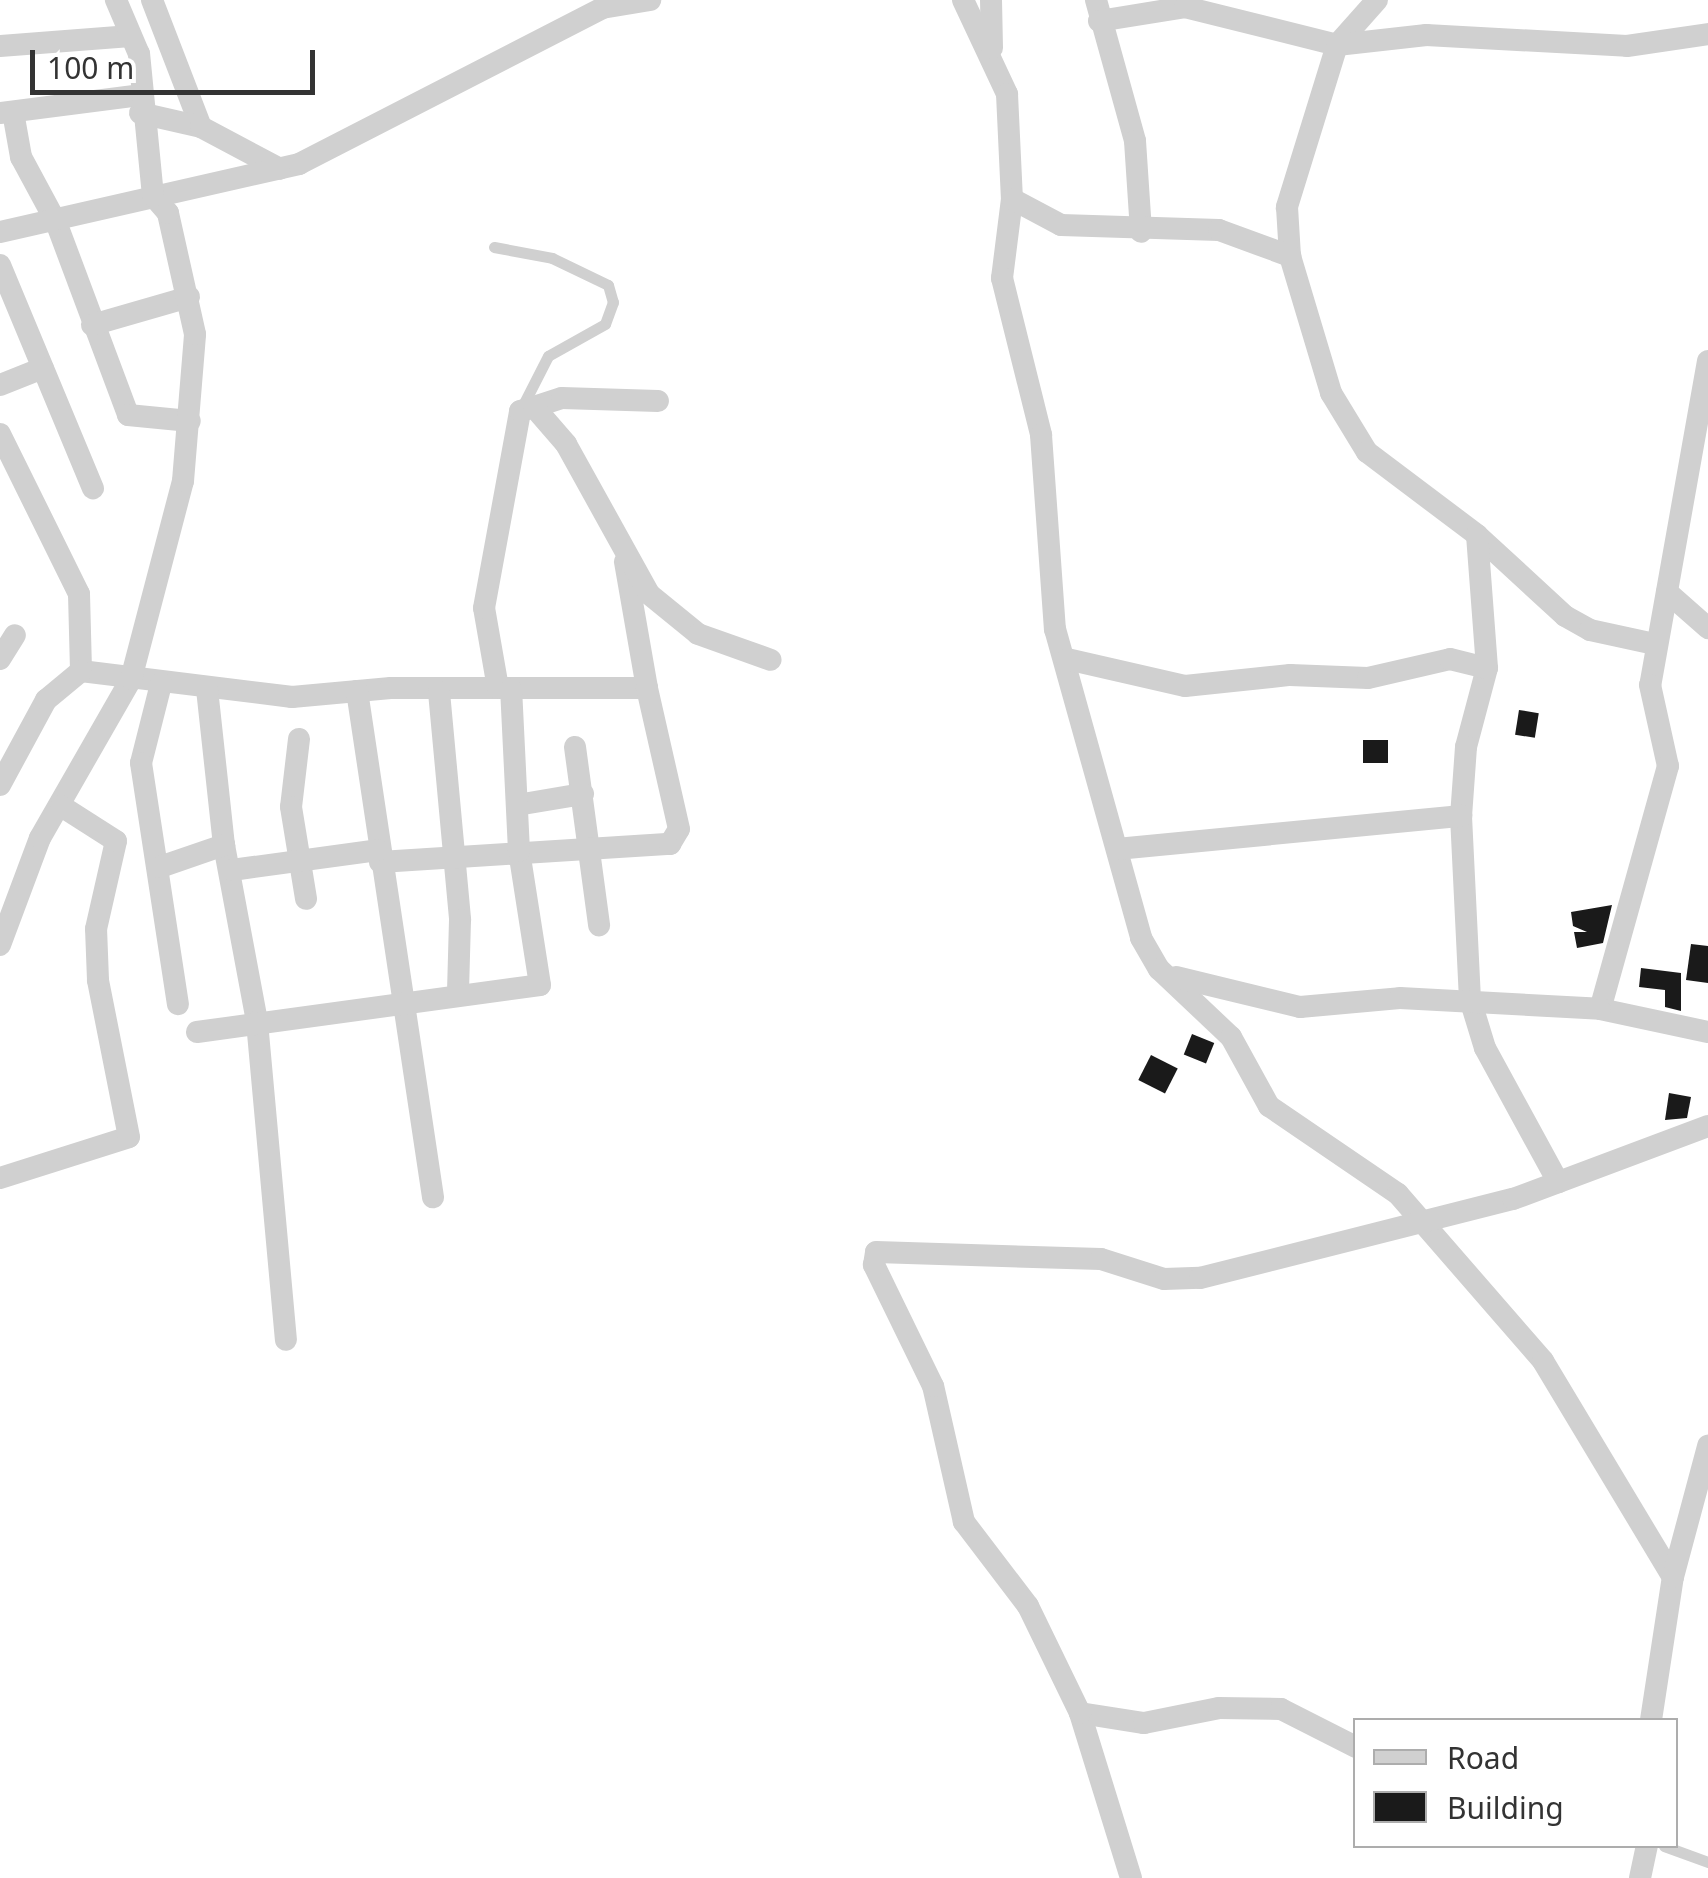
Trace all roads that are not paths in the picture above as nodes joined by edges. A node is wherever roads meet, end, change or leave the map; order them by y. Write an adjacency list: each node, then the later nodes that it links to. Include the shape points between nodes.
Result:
1 (116, 0): 9 (street)
2 (152, 0): 15 (street)
3 (650, 0): 16 (street, via 602,8)
4 (963, 0): 12 (street)
5 (991, 0): 12 (street)
6 (1377, 0): 11 (street)
7 (1097, 10): 11 (street, via 1185,7); 21 (street, via 1134,141)
8 (1708, 34): 11 (street, via 1627,46 1426,35)
9 (131, 36): 10 (street); 13 (street)
10 (0, 46)
11 (1337, 46): 23 (street, via 1286,207)
12 (992, 51): 18 (street, via 1007,94)
13 (140, 104): 14 (street); 15 (street); 17 (street)
14 (6, 112): 19 (street)
15 (201, 127): 16 (street)
16 (280, 170): 17 (street)
17 (154, 196): 19 (street); 25 (street, via 168,213)
18 (1012, 200): 21 (street, via 1061,225); 41 (street, via 1002,278 1041,435 1055,628)
19 (56, 222): 20 (street); 26 (street)
20 (0, 232)
21 (1141, 232): 23 (street, via 1220,230)
22 (494, 247): 31 (lane, via 552,258 608,286 613,302 605,324 548,356)
23 (1290, 256): 35 (street, via 1348,429)
24 (0, 265): 28 (street)
25 (188, 297): 26 (street); 32 (street, via 196,362)
26 (92, 325): 32 (street, via 128,415)
27 (1708, 361): 37 (street)
28 (43, 368): 29 (street); 34 (street)
29 (0, 385)
30 (658, 402): 31 (street, via 562,398)
31 (527, 409): 36 (street, via 581,468); 48 (street, via 484,608)
32 (190, 422): 46 (street, via 183,481)
33 (0, 434): 45 (street, via 79,594)
34 (93, 488)
35 (1477, 535): 40 (street, via 1565,616 1590,630); 44 (street)
36 (625, 562): 43 (street, via 684,626); 49 (street)
37 (1667, 592): 38 (street); 40 (street)
38 (1708, 628)
39 (16, 634): 42 (street)
40 (1655, 644): 77 (street, via 1650,686 1668,766)
41 (1067, 658): 44 (street, via 1172,686 1290,675 1368,678 1450,659); 62 (street)
42 (0, 659)
43 (771, 660)
44 (1487, 668): 59 (street, via 1466,747)
45 (81, 670): 46 (street); 55 (street, via 46,700)
46 (131, 679): 47 (street); 58 (street)
47 (161, 684): 50 (street); 67 (street, via 141,763)
48 (504, 688): 49 (street); 52 (street); 57 (street)
49 (647, 688): 61 (street, via 677,837)
50 (207, 689): 51 (street, via 292,698); 60 (street)
51 (357, 692): 52 (street); 64 (street)
52 (439, 692): 66 (street)
53 (298, 739): 65 (street, via 292,807)
54 (576, 747): 56 (street)
55 (2, 774)
56 (582, 794): 57 (street); 61 (street)
57 (517, 805): 63 (street)
58 (61, 806): 71 (street, via 34,852); 82 (street, via 116,841 96,929 98,980 129,1137)
59 (1460, 816): 62 (street); 75 (street)
60 (224, 846): 67 (street); 68 (street)
61 (591, 849): 63 (street); 70 (street)
62 (1117, 849): 72 (street, via 1141,938)
63 (519, 852): 66 (street); 73 (street, via 540,985)
64 (379, 856): 65 (street); 66 (street); 74 (street)
65 (300, 860): 68 (street); 69 (street)
66 (452, 860): 73 (street)
67 (160, 867): 76 (street)
68 (232, 870): 78 (street)
69 (306, 899)
70 (599, 925)
71 (0, 945)
72 (1160, 970): 75 (street, via 1300,1007); 85 (street, via 1231,1038 1270,1106 1368,1170)
73 (458, 992): 74 (street)
74 (399, 999): 78 (street); 84 (street)
75 (1470, 999): 77 (street); 83 (street, via 1486,1048)
76 (178, 1004)
77 (1600, 1009): 80 (street)
78 (257, 1022): 79 (street); 86 (street)
79 (196, 1032)
80 (1708, 1032)
81 (1708, 1126): 83 (street)
82 (0, 1178)
83 (1558, 1182): 85 (street)
84 (433, 1197)
85 (1423, 1222): 88 (street, via 1543,1361); 89 (street, via 1184,1279 1101,1260 876,1252 874,1264 932,1386 964,1522 1028,1606)
86 (286, 1340)
87 (1708, 1446): 88 (street)
88 (1673, 1577): 90 (street)
89 (1080, 1712): 91 (street, via 1144,1723 1219,1708 1281,1709); 95 (street, via 1120,1861)
90 (1651, 1718)
91 (1353, 1745)
92 (1647, 1848): 96 (street)
93 (1670, 1848): 94 (lane)
94 (1708, 1862)
95 (1132, 1878)
96 (1640, 1878)

